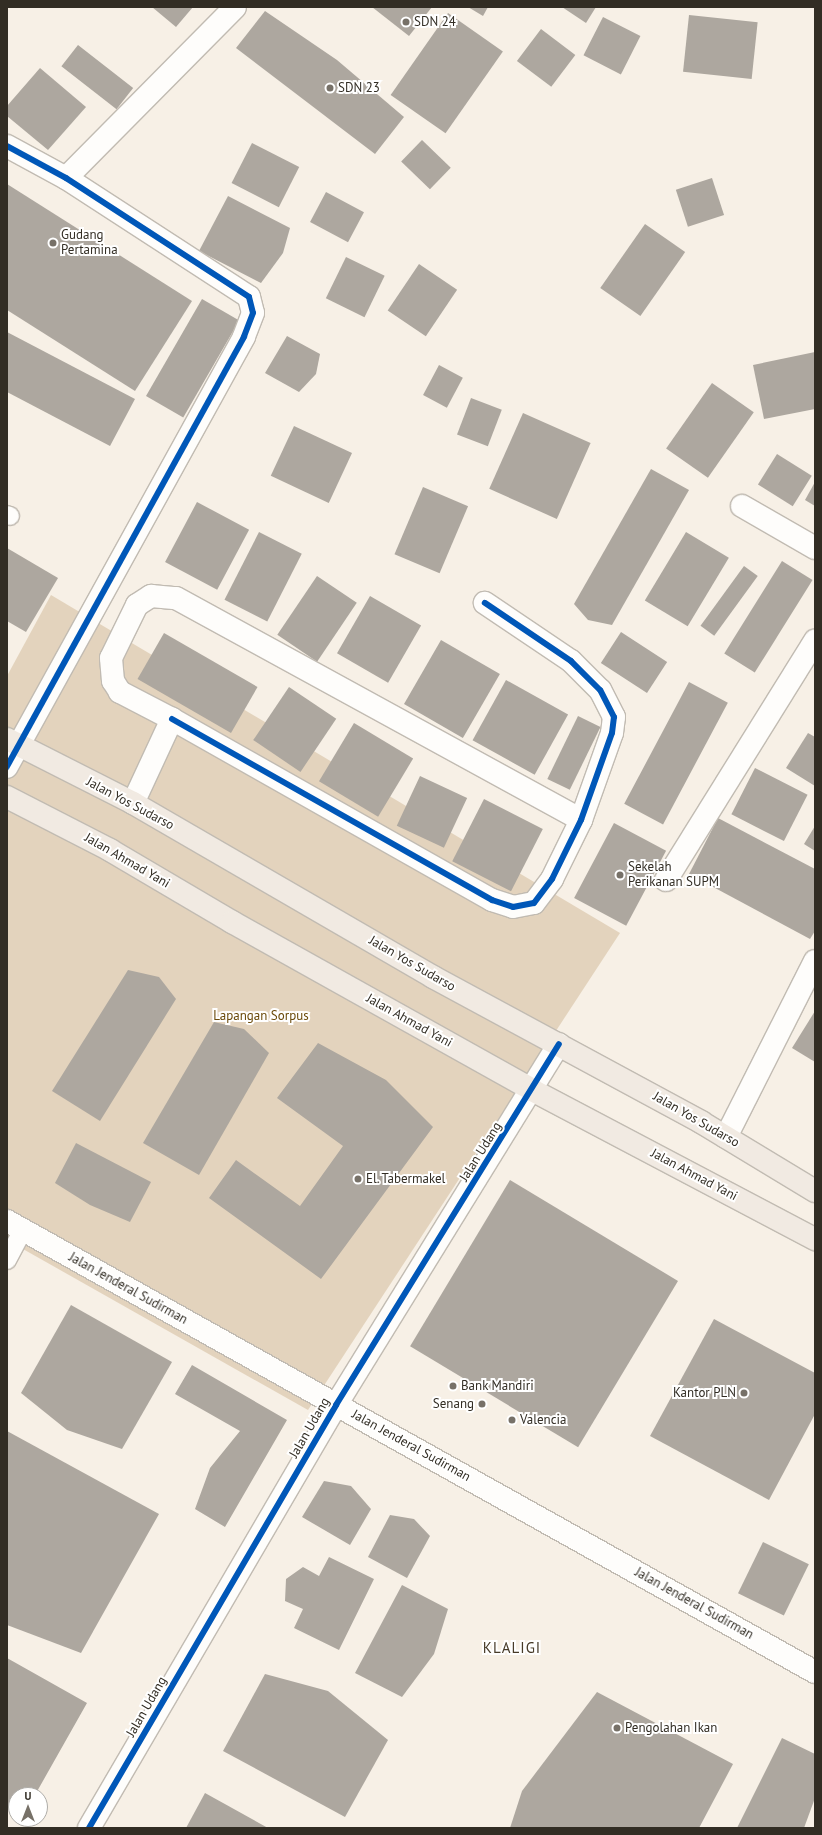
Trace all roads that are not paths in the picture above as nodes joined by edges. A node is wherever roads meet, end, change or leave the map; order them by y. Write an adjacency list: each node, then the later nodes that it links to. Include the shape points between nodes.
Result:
1 (235, 7): 3 (street)
2 (7, 146): 3 (street)
3 (66, 178): 9 (street, via 249,297 253,312 240,344)
4 (742, 506): 5 (street)
5 (815, 548)
6 (485, 603): 13 (street, via 571,661 600,690 614,717 612,733)
7 (815, 641): 14 (street)
8 (172, 719): 12 (street); 13 (street, via 492,900 513,907 534,903 552,879); 13 (street, via 120,692 114,681 111,658 137,605 150,596 176,598)
9 (12, 742): 10 (street); 12 (highway, Jalan Yos Sudarso)
10 (7, 767)
11 (7, 797): 17 (highway, Jalan Ahmad Yani, via 110,850 232,922)
12 (132, 803): 16 (highway, Jalan Yos Sudarso, via 433,977)
13 (580, 820)
14 (666, 880)
15 (815, 961): 18 (street)
16 (559, 1044): 17 (street, Jalan Udang); 18 (highway, Jalan Yos Sudarso)
17 (532, 1090): 21 (highway, Jalan Ahmad Yani); 23 (street, Jalan Udang)
18 (726, 1137): 19 (highway, Jalan Yos Sudarso)
19 (815, 1192)
20 (15, 1225): 22 (lane); 23 (street, Jalan Jenderal Sudirman)
21 (815, 1238)
22 (7, 1260)
23 (336, 1405): 24 (street, Jalan Jenderal Sudirman); 25 (street, Jalan Udang)
24 (815, 1672)
25 (89, 1828)

